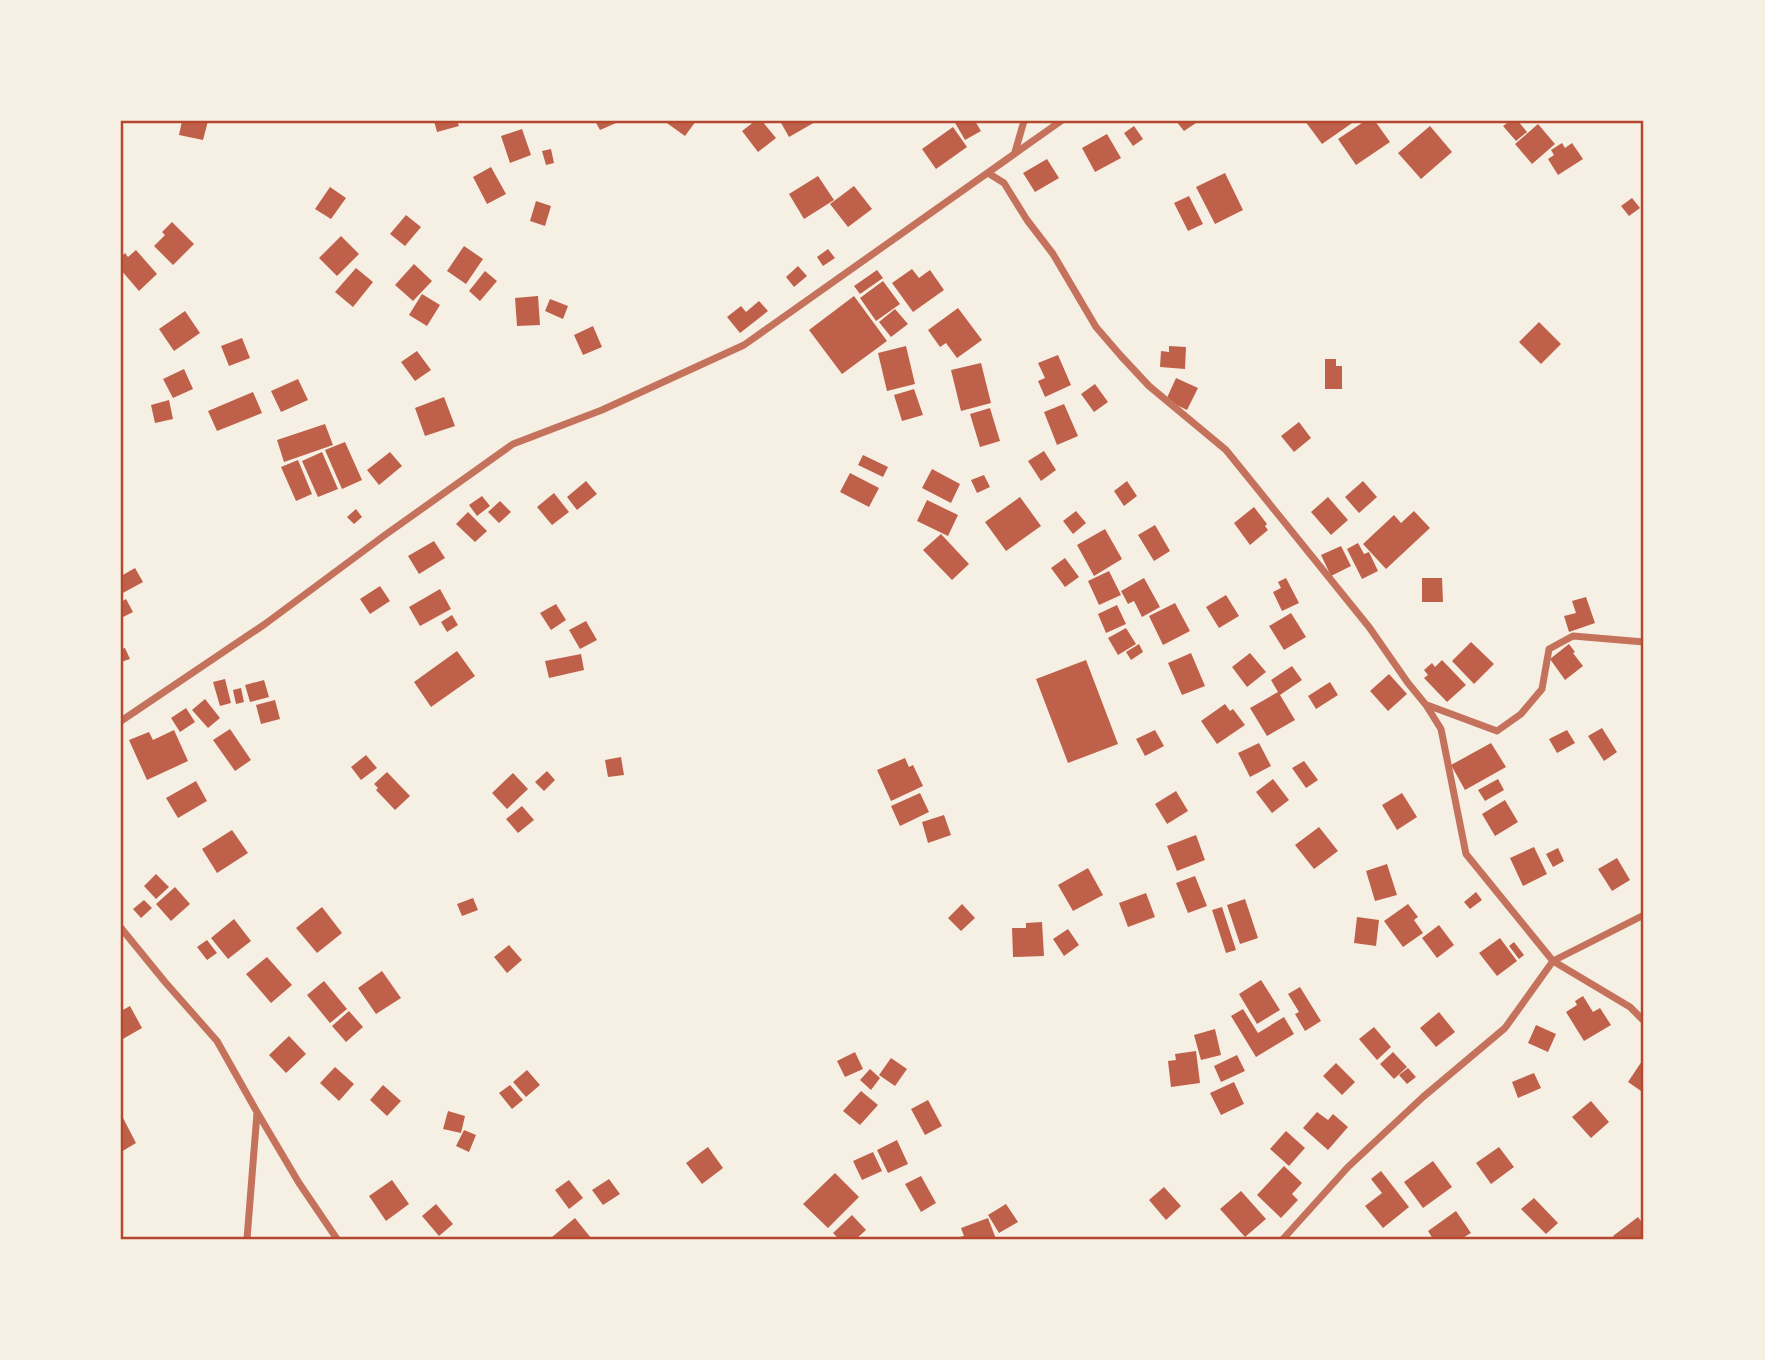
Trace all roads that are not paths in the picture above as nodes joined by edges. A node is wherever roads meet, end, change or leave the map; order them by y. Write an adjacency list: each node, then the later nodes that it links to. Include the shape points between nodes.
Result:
1 (1024, 121): 3 (street)
2 (1060, 121): 3 (street)
3 (1015, 153): 4 (street)
4 (988, 173): 6 (street, via 1004,183 1096,327 1149,387 1226,450); 7 (street, via 744,345 602,410 513,444 265,624)
5 (1644, 642): 6 (street, via 1573,636 1549,649 1542,689 1521,714 1497,731)
6 (1426, 705): 10 (street, via 1441,729 1466,854)
7 (121, 721)
8 (1644, 915): 10 (street)
9 (121, 928): 12 (street, via 217,1041)
10 (1553, 961): 11 (street, via 1630,1007); 15 (street, via 1505,1028 1348,1167)
11 (1644, 1021)
12 (257, 1112): 13 (street); 14 (street)
13 (247, 1239)
14 (337, 1239)
15 (1283, 1239)

